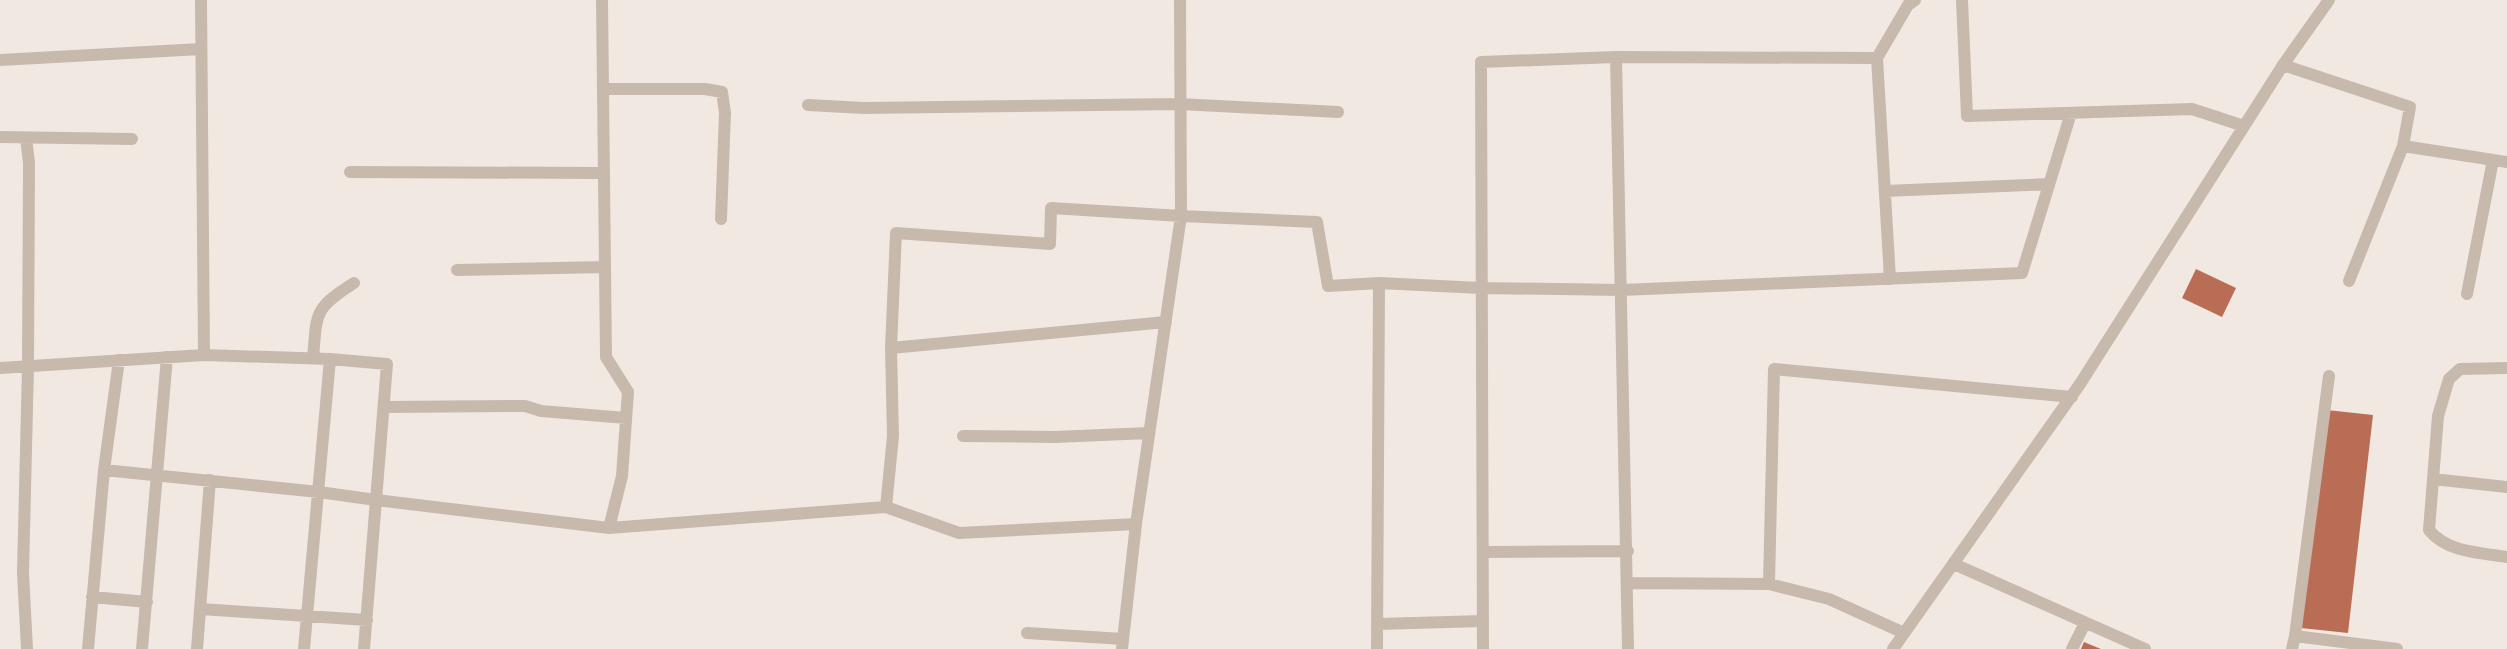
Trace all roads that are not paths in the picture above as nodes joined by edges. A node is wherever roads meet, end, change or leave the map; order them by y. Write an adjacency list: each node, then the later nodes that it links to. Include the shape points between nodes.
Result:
1 (201, 0): 7 (street)
2 (602, 0): 12 (street)
3 (1180, 0): 13 (street)
4 (1915, 0): 9 (street, via 1908,5)
5 (1962, 0): 16 (street, via 1967,116)
6 (2329, 0): 11 (street)
7 (202, 49): 10 (street); 41 (street)
8 (1616, 57): 9 (street); 36 (street, via 1481,62); 37 (street)
9 (1877, 58): 27 (street)
10 (0, 60)
11 (2283, 65): 17 (street); 21 (street, via 2410,107)
12 (603, 89): 25 (street); 29 (street, via 705,89 722,92)
13 (1181, 104): 14 (street, via 882,108); 15 (street); 28 (street)
14 (808, 105)
15 (1338, 112)
16 (2071, 113): 17 (street, via 2192,108); 26 (street)
17 (2244, 126): 50 (street)
18 (0, 137): 19 (street)
19 (26, 138): 20 (street); 46 (street, via 29,163)
20 (132, 139)
21 (2403, 146): 22 (street); 33 (street)
22 (2493, 160): 23 (street); 38 (street)
23 (2507, 162)
24 (350, 172): 25 (street)
25 (603, 173): 30 (street)
26 (2049, 184): 27 (street); 32 (street, via 2022,273)
27 (1885, 191): 32 (street)
28 (1181, 216): 35 (street, via 1316,222 1328,286); 39 (street); 40 (street, via 1051,208 1050,244 896,233)
29 (720, 219)
30 (604, 267): 31 (street); 52 (street, via 606,357 628,392)
31 (457, 270)
32 (1890, 279): 37 (street)
33 (2349, 281)
34 (354, 283): 43 (street, via 322,307 317,315)
35 (1379, 283): 36 (street); 78 (street)
36 (1480, 288): 37 (street); 66 (street)
37 (1622, 290): 65 (street)
38 (2467, 294)
39 (1166, 322): 40 (street); 53 (street)
40 (891, 348): 62 (street, via 893,436)
41 (204, 355): 42 (street); 43 (street)
42 (167, 357): 45 (street); 56 (street)
43 (313, 358): 44 (street)
44 (330, 359): 51 (street, via 388,364); 60 (street)
45 (119, 360): 46 (street); 55 (street)
46 (28, 367): 47 (street); 83 (street, via 23,573)
47 (0, 368)
48 (2507, 368): 57 (street, via 2460,368 2449,379 2438,416)
49 (2329, 376): 81 (street)
50 (2072, 397): 68 (street); 70 (street, via 1774,369)
51 (384, 407): 52 (street, via 525,406 541,411); 61 (street)
52 (626, 418): 64 (street, via 622,476)
53 (1149, 433): 54 (street); 63 (street)
54 (963, 436)
55 (104, 470): 56 (street); 71 (street)
56 (156, 476): 58 (street); 72 (street)
57 (2433, 479): 59 (street); 67 (street, via 2429,530 2438,540 2468,551)
58 (210, 480): 60 (street); 73 (street)
59 (2507, 487)
60 (319, 492): 61 (street); 74 (street)
61 (376, 500): 64 (street); 75 (street)
62 (886, 507): 63 (street, via 959,533); 64 (street)
63 (1136, 524): 82 (street)
64 (609, 528)
65 (1628, 551): 66 (street); 69 (street)
66 (1483, 552): 76 (street)
67 (2507, 557)
68 (1954, 564): 77 (street); 80 (street)
69 (1628, 583): 70 (street); 91 (street)
70 (1769, 584): 80 (street, via 1829,599)
71 (92, 597): 72 (street); 84 (street)
72 (147, 602): 85 (street)
73 (201, 609): 74 (street); 86 (street)
74 (307, 617): 75 (street); 87 (street)
75 (366, 620): 88 (street)
76 (1483, 621): 78 (street); 90 (street)
77 (2085, 623): 93 (street); 94 (street)
78 (1378, 624): 89 (street)
79 (1027, 633): 82 (street)
80 (1904, 633): 92 (street)
81 (2296, 636): 95 (street); 96 (street)
82 (1122, 644)
83 (27, 649)
84 (88, 649)
85 (142, 649)
86 (197, 649)
87 (304, 649)
88 (364, 649)
89 (1377, 649)
90 (1483, 649)
91 (1628, 649)
92 (1893, 649)
93 (2072, 649)
94 (2145, 649)
95 (2292, 649)
96 (2397, 649)

